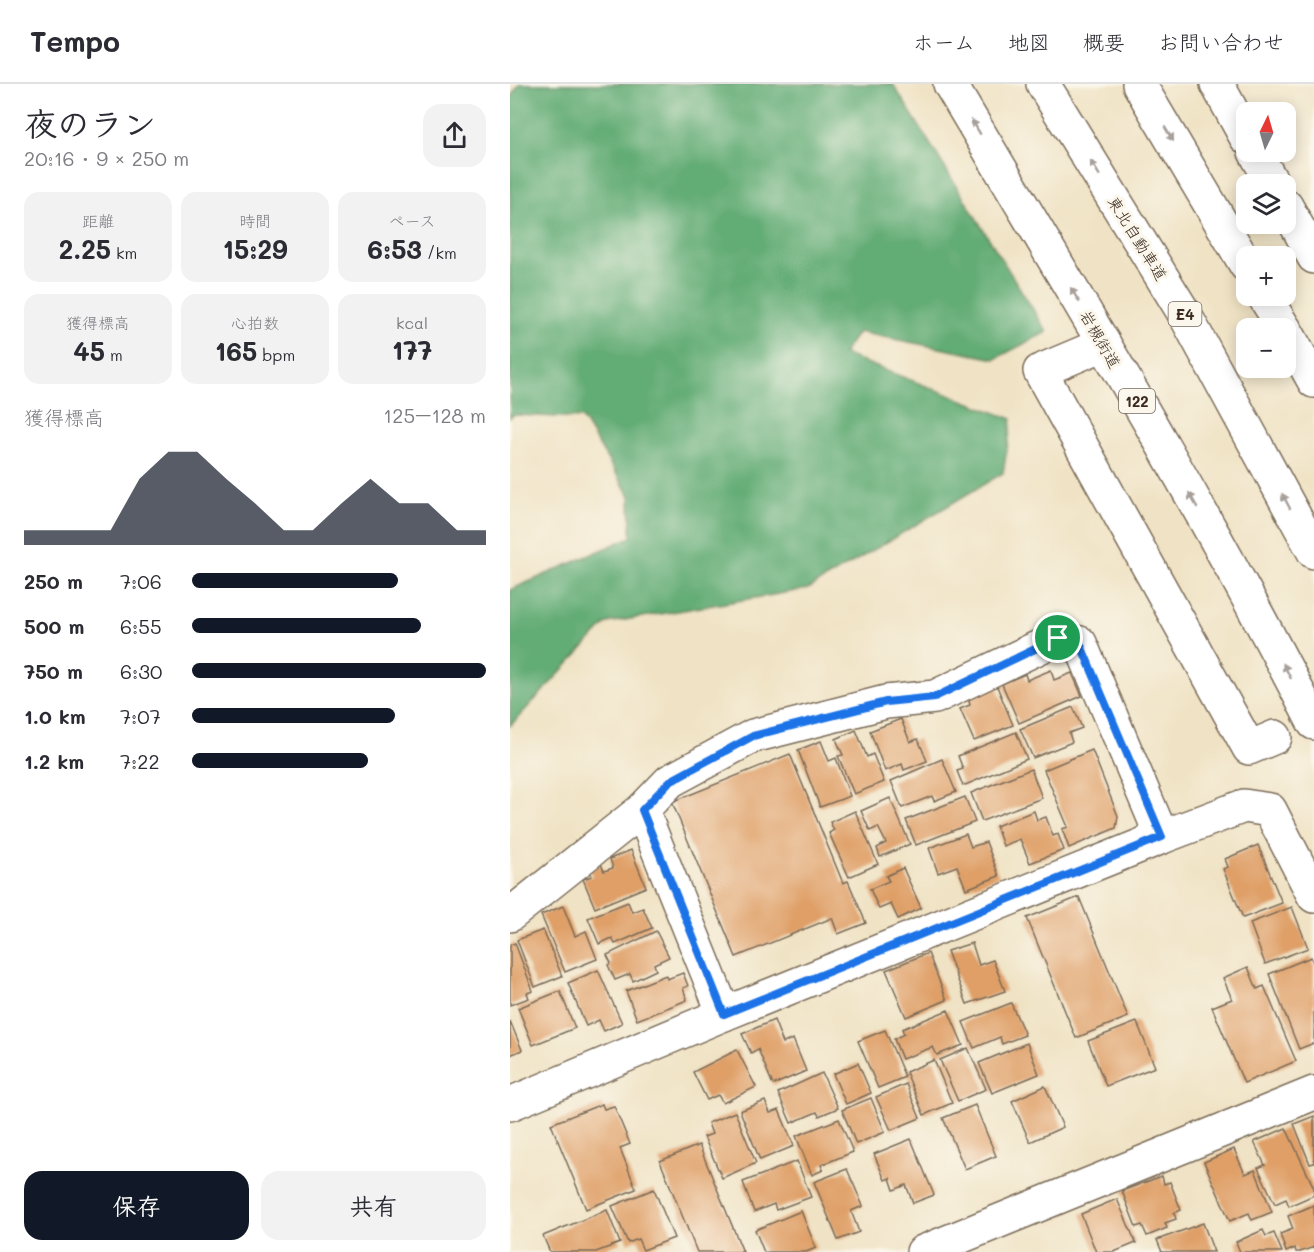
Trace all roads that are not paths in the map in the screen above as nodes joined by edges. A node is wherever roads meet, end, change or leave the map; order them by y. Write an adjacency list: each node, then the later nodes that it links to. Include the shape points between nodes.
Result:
1 (950, 84): 9 (main road, 岩槻街道 / 122, one-way to 1)
2 (1043, 84): 12 (main road, 東北自動車道 / E4, one-way to 2, via 1184,313)
3 (1139, 84): 7 (main road, one-way to 7)
4 (1217, 84): 5 (main road)
5 (1236, 119)
6 (1296, 224): 8 (main road)
7 (1236, 248)
8 (1314, 256)
9 (1104, 344): 13 (main road, 岩槻街道 / 122, one-way to 9, via 1257,610); 14 (main road, via 1040,371 1248,748)
10 (1296, 349): 11 (main road)
11 (1314, 381)
12 (1314, 552)
13 (1314, 723)
14 (1275, 737)
15 (642, 810): 16 (main road, via 670,781 753,736 886,702 935,697 1058,638 1080,643); 18 (main road); 19 (main road)
16 (1162, 837): 17 (main road, via 1244,806 1270,810); 19 (main road)
17 (1314, 896)
18 (510, 915)
19 (724, 1014): 21 (main road)
20 (1314, 1093): 22 (main road)
21 (510, 1104)
22 (923, 1252)

